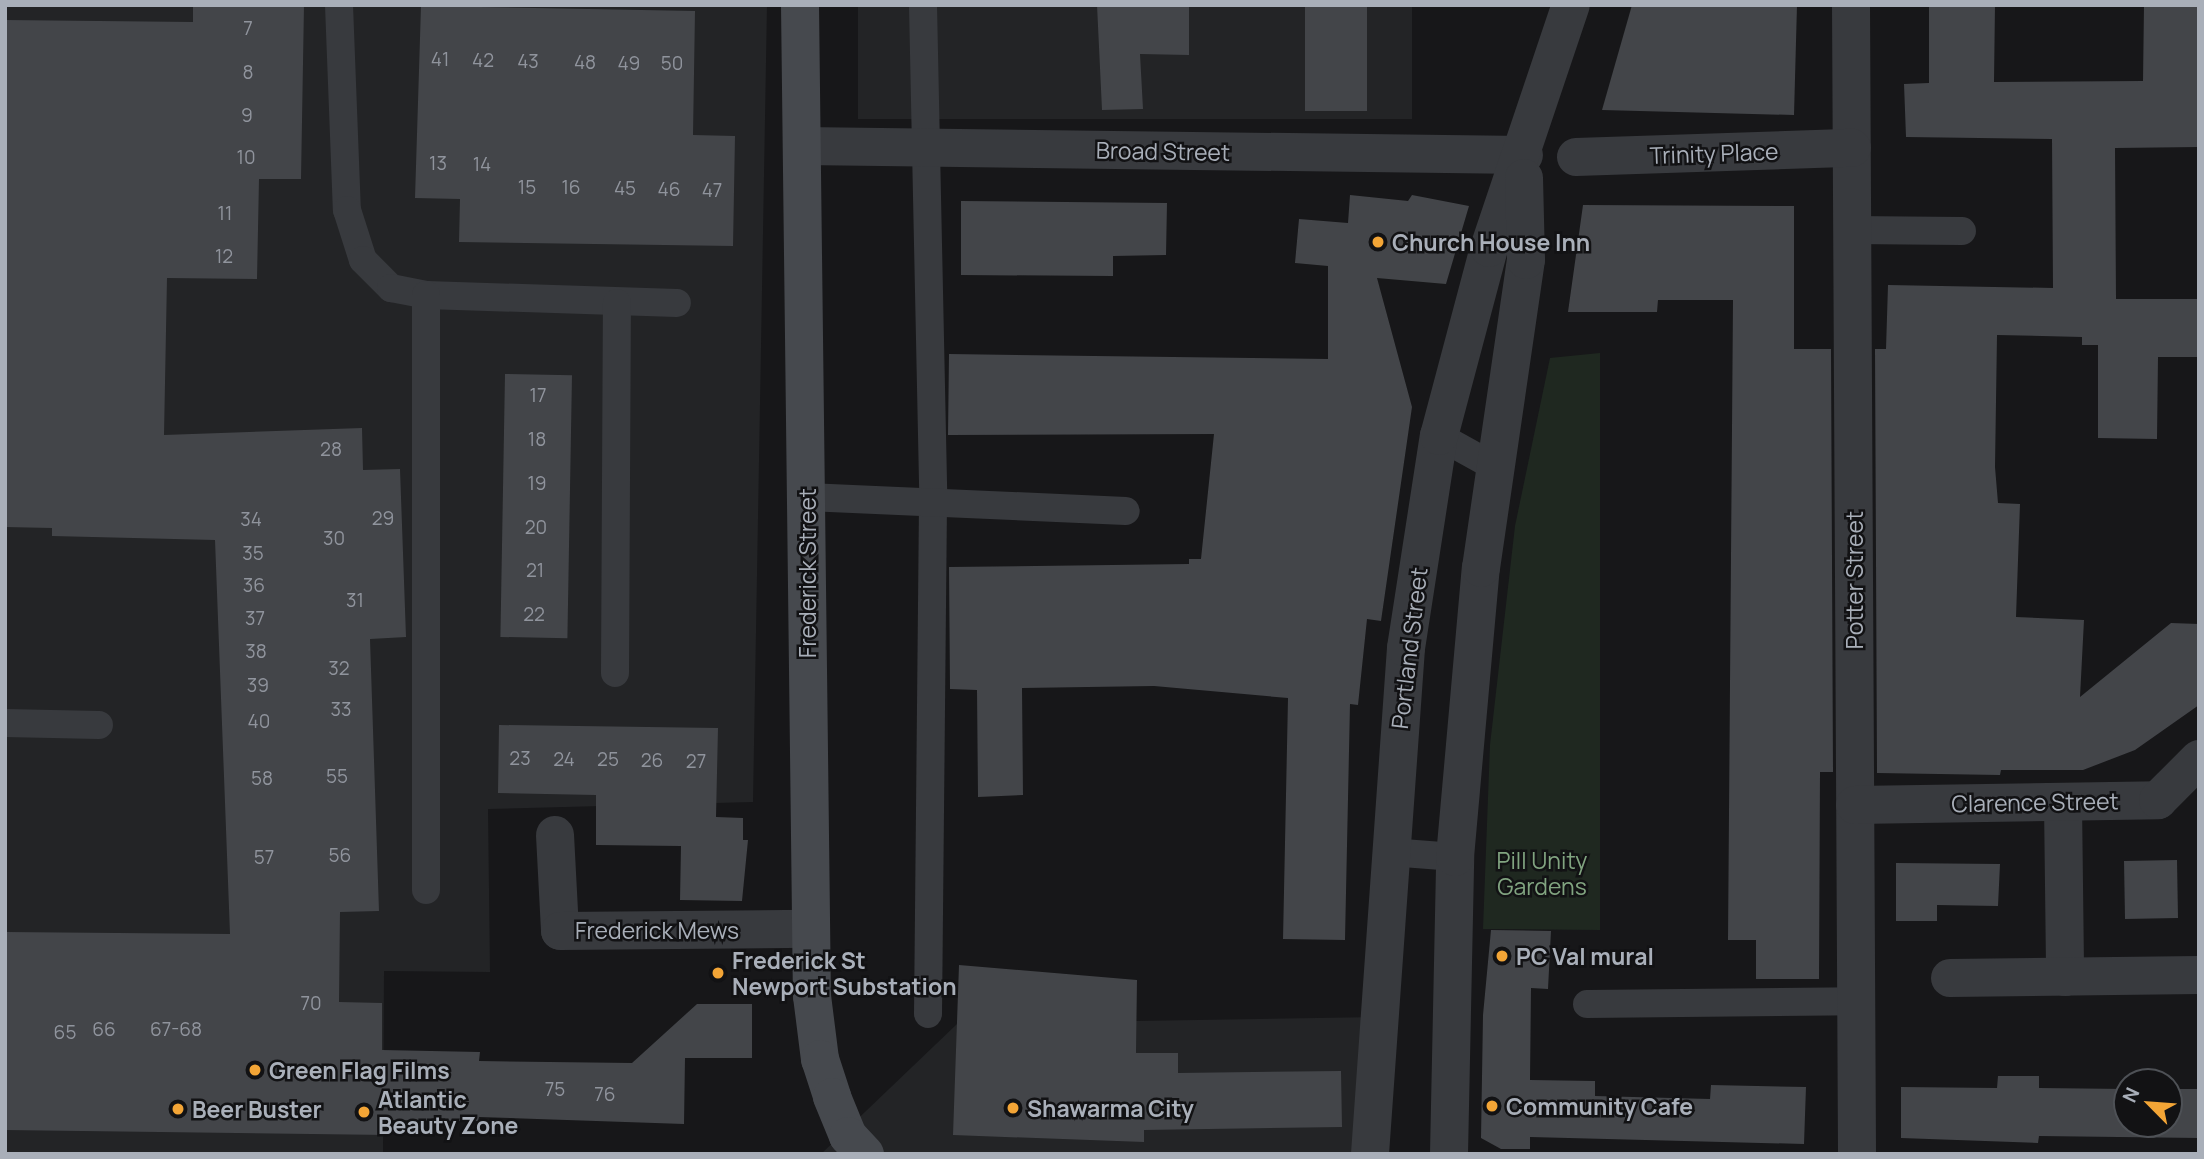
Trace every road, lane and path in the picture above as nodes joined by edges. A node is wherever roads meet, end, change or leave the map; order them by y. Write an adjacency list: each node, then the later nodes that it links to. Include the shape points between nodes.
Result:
1 (339, 5): 13 (lane, via 347,210 363,260 391,288)
2 (800, 5): 6 (street, Frederick Street)
3 (923, 5): 7 (lane)
4 (1572, 5): 9 (street, Portland Street)
5 (1851, 5): 8 (street, Potter Street)
6 (803, 146): 7 (street, Broad Street); 18 (street, Frederick Street)
7 (929, 148): 9 (street, Broad Street); 19 (lane)
8 (1852, 148): 10 (street, Trinity Place); 11 (street, Potter Street)
9 (1524, 155): 16 (street, Portland Street, via 1489,248); 17 (street, Portland Street, via 1526,260)
10 (1576, 157)
11 (1852, 230): 12 (lane); 26 (street, Potter Street)
12 (1962, 231)
13 (426, 295): 14 (lane); 30 (lane)
14 (617, 303): 15 (lane); 21 (lane)
15 (677, 303)
16 (1438, 436): 17 (lane); 28 (street, Portland Street, via 1406,648)
17 (1495, 467): 29 (street, Portland Street, via 1480,568)
18 (807, 497): 19 (lane); 31 (street, Frederick Street)
19 (933, 503): 20 (lane); 37 (lane)
20 (1126, 511)
21 (615, 673)
22 (5, 723): 23 (lane)
23 (99, 725)
24 (2199, 759): 25 (street, Clarence Street, via 2158,800)
25 (2063, 803): 26 (street, Clarence Street); 33 (street)
26 (1855, 805): 35 (street, Potter Street)
27 (555, 835): 31 (street, Frederick Mews, via 560,931)
28 (1390, 852): 29 (lane); 39 (street, Portland Street)
29 (1455, 857): 40 (street, Portland Street)
30 (426, 890)
31 (809, 929): 38 (street, Frederick Street, via 820,1059)
32 (2199, 975): 33 (street)
33 (2065, 977): 34 (street)
34 (1950, 978)
35 (1856, 1001): 36 (lane); 41 (street, Potter Street)
36 (1587, 1004)
37 (928, 1014)
38 (846, 1148)
39 (1370, 1154)
40 (1449, 1154)
41 (1857, 1154)

